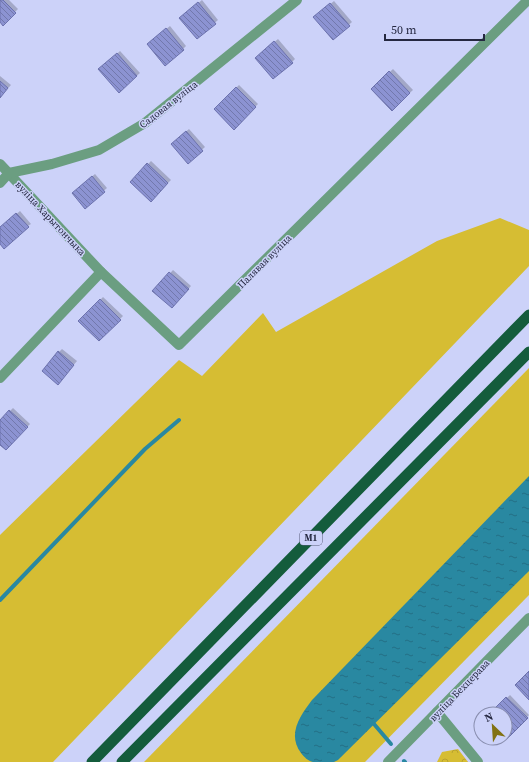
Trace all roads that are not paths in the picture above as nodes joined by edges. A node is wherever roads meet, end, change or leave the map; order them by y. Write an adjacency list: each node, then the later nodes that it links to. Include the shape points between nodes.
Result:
1 (297, 0): 4 (street, Садовая вуліца, via 145,123 99,150)
2 (528, 0): 6 (street, Палявая вуліца, via 179,345)
3 (0, 164): 4 (street, вуліца Харытончыка)
4 (9, 173): 5 (street); 6 (street, вуліца Харытончыка)
5 (0, 183)
6 (101, 272): 9 (street)
7 (529, 315): 12 (highway, М1)
8 (529, 352): 13 (highway, М1)
9 (0, 378)
10 (529, 618): 11 (street, вуліца Бехцерава)
11 (437, 712): 14 (street, вуліца Бехцерава); 15 (street)
12 (92, 762)
13 (122, 762)
14 (388, 762)
15 (478, 762)

